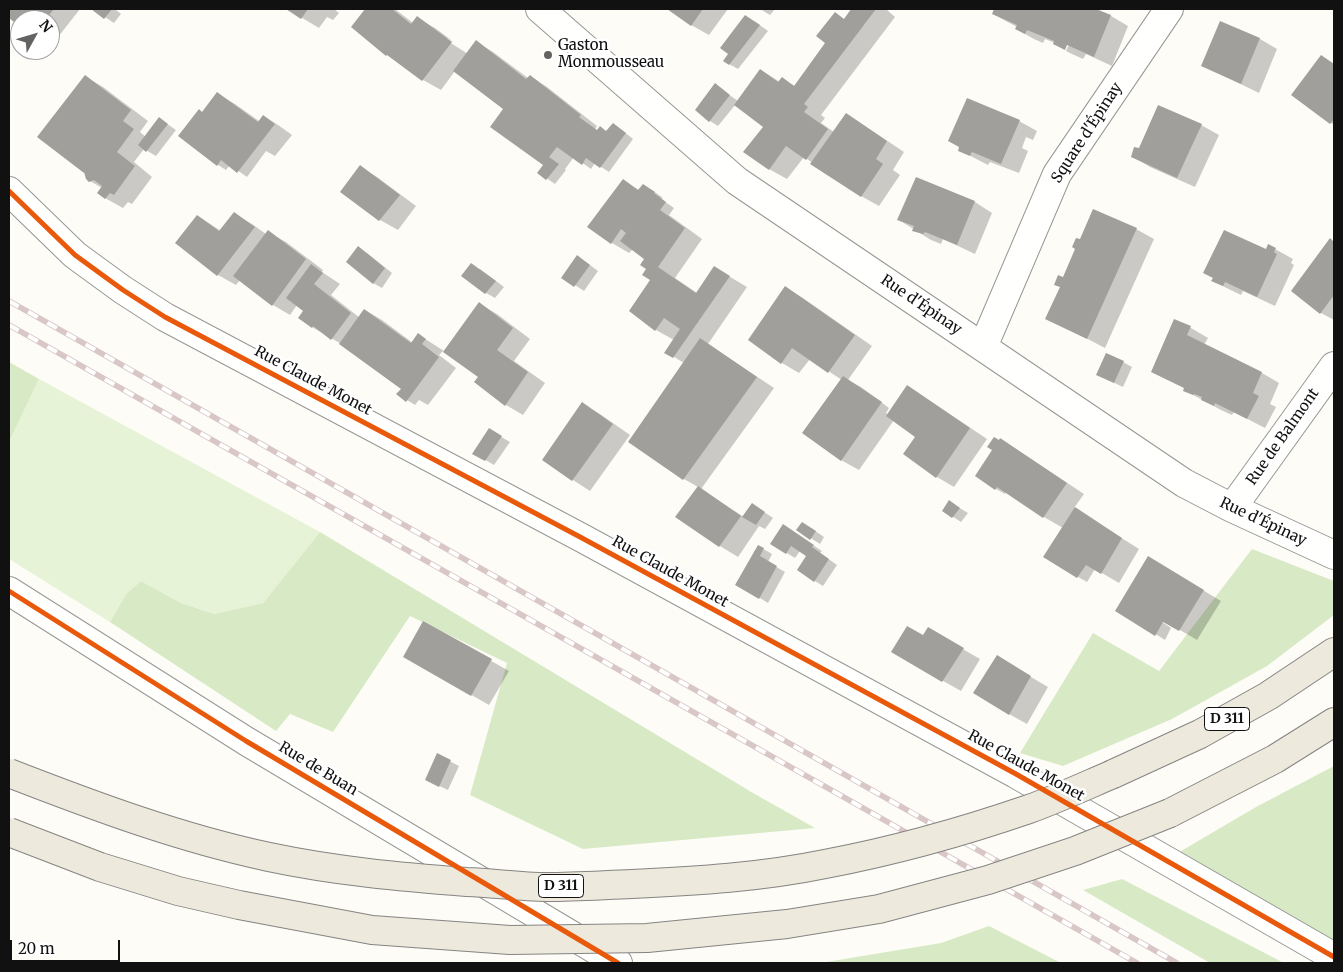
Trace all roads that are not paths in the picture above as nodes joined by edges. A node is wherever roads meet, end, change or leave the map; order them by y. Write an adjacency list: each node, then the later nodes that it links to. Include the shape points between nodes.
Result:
1 (540, 9): 4 (street, Rue d'Épinay, via 736,181)
2 (1169, 9): 4 (street, Square d'Épinay, via 1057,174)
3 (9, 191): 13 (street, Rue Claude Monet, via 75,255 164,317 582,538 1016,774)
4 (984, 347): 6 (street, Rue d'Épinay, via 1184,483)
5 (1334, 366): 6 (street, Rue de Balmont)
6 (1232, 508): 7 (street, Rue d'Épinay)
7 (1334, 555)
8 (9, 591): 14 (street, Rue de Buan, via 255,746)
9 (1334, 652): 11 (main road, D 311, bridge, via 1268,696 1200,734 1031,808 890,850 823,865 750,876 547,887 340,870 200,840 132,819)
10 (1334, 722): 12 (main road, bridge, via 1275,759 1170,813 1067,854 988,880 879,909 787,924 647,938 510,940 372,930 178,891 100,867)
11 (9, 773)
12 (9, 832)
13 (1334, 957)
14 (618, 963)

